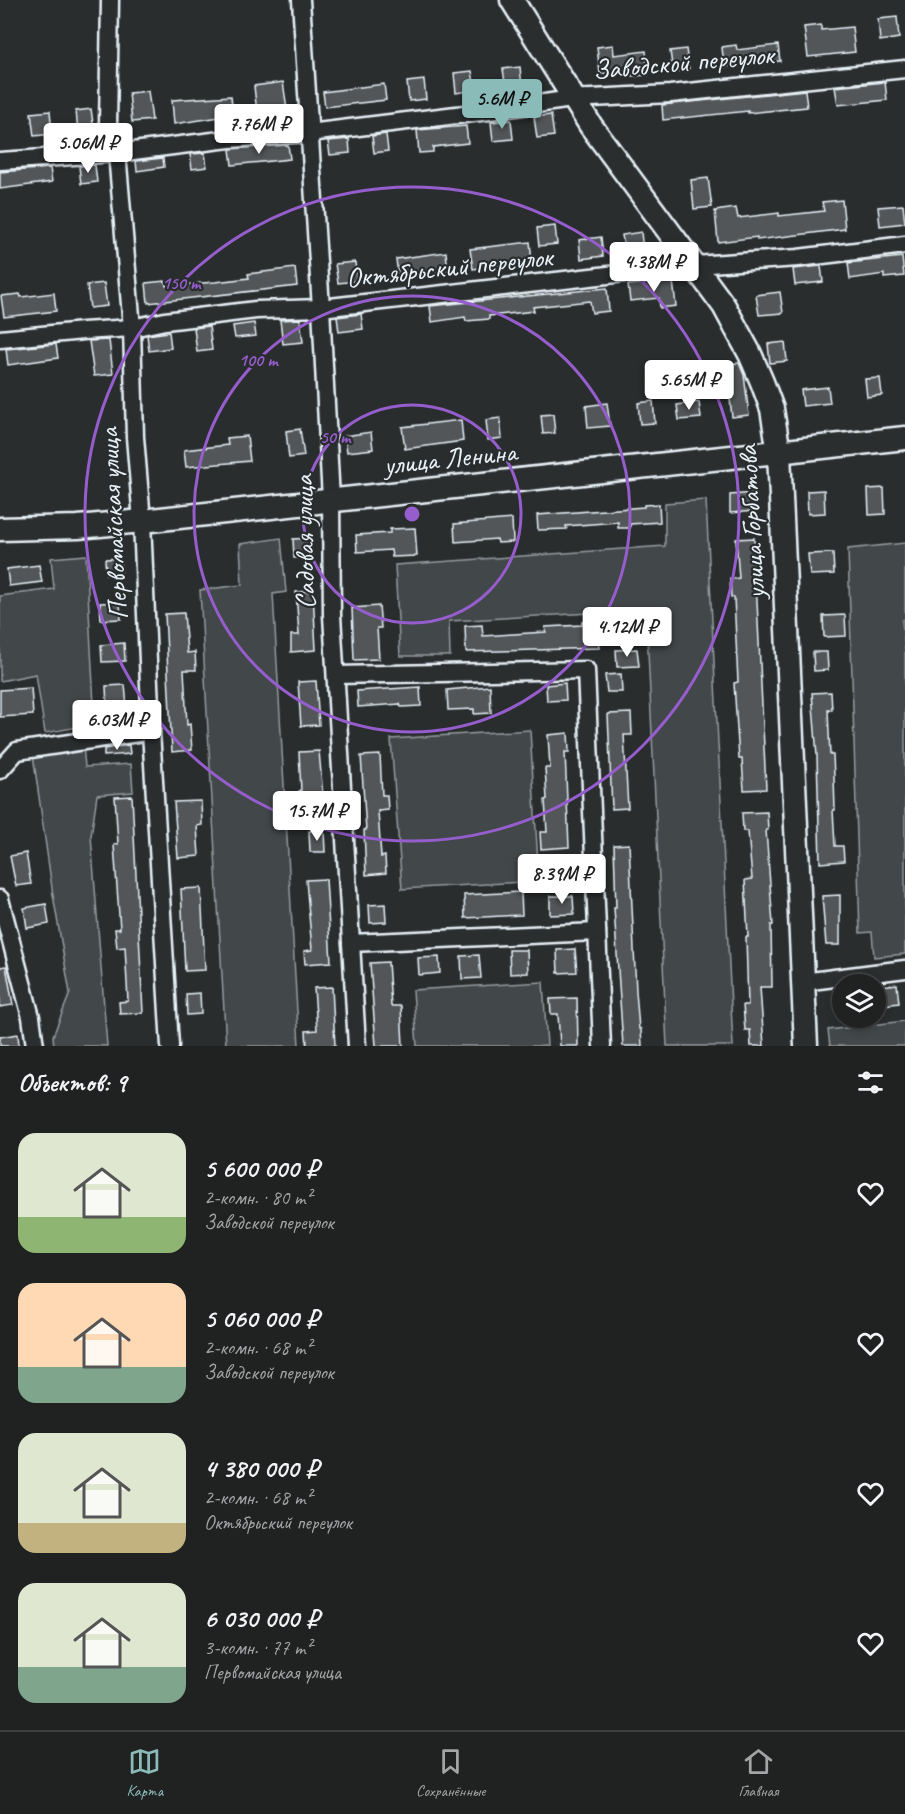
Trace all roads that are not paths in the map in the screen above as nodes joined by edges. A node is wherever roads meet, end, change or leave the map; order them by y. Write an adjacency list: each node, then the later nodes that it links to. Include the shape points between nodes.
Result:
1 (110, 0): 7 (street, Первомайская улица, via 108,126)
2 (301, 0): 6 (street, Садовая улица)
3 (512, 0): 5 (main road, улица Горбатова)
4 (905, 69): 5 (street, Заводской переулок, via 670,94)
5 (572, 99): 6 (street, Заводской переулок); 10 (main road, улица Горбатова)
6 (309, 133): 7 (street, Заводской переулок); 11 (street, Садовая улица)
7 (117, 153): 8 (street, Заводской переулок); 12 (street, Первомайская улица)
8 (0, 161)
9 (905, 245): 10 (street, Октябрьский переулок)
10 (695, 265): 11 (street, Октябрьский переулок); 15 (main road, улица Горбатова, via 724,306 750,354 772,409)
11 (321, 308): 12 (street, Октябрьский переулок, via 256,310); 16 (street, Садовая улица)
12 (132, 328): 13 (street, Октябрьский переулок); 17 (street, Первомайская улица)
13 (0, 339)
14 (905, 438): 15 (main road, улица Ленина)
15 (778, 453): 16 (main road, улица Ленина); 26 (main road, улица Горбатова)
16 (331, 500): 17 (main road, улица Ленина); 19 (street, Садовая улица)
17 (142, 521): 18 (main road, улица Ленина); 20 (street, Первомайская улица)
18 (0, 529)
19 (336, 675): 23 (street, via 586,670); 24 (street, Садовая улица)
20 (151, 731): 21 (street, via 17,751); 28 (street, Первомайская улица)
21 (0, 770)
22 (0, 899): 27 (street)
23 (597, 932): 24 (street); 30 (street)
24 (351, 943): 29 (street, Садовая улица)
25 (905, 969): 26 (street)
26 (803, 982): 31 (main road, улица Горбатова)
27 (35, 1046)
28 (170, 1046)
29 (357, 1046)
30 (602, 1046)
31 (806, 1046)

